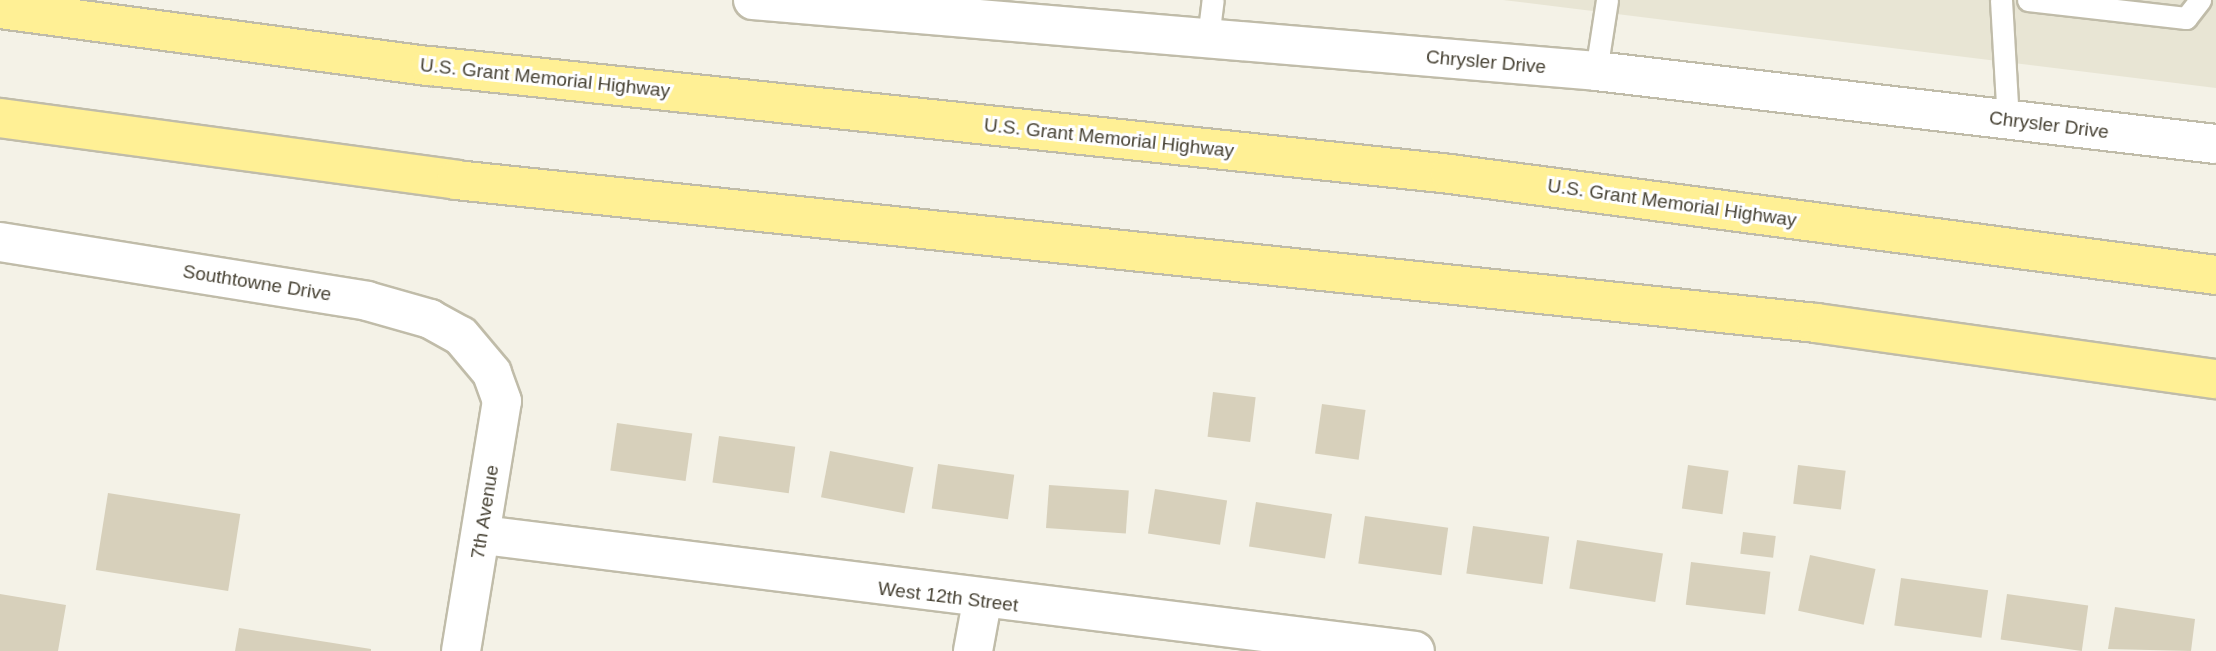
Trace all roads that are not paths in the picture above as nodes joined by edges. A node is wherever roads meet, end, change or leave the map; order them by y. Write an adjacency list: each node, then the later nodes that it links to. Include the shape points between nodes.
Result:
1 (753, 0): 8 (street, Chrysler Drive)
2 (1213, 0): 8 (lane)
3 (1607, 0): 9 (lane)
4 (2001, 0): 11 (lane)
5 (2028, 0): 6 (lane, via 2186,18)
6 (2200, 0)
7 (0, 9): 14 (main road, U.S. Grant Memorial Highway, via 443,68 1450,174)
8 (1208, 38): 9 (street, Chrysler Drive)
9 (1597, 71): 11 (street, Chrysler Drive)
10 (0, 118): 16 (main road, via 456,180 1816,323)
11 (2008, 120): 12 (street, Chrysler Drive)
12 (2216, 144)
13 (0, 242): 15 (street, Southtowne Drive, via 367,301 430,319 461,336)
14 (2216, 275)
15 (492, 373): 17 (street, 7th Avenue, via 502,401)
16 (2216, 379)
17 (483, 535): 18 (street, West 12th Street); 19 (street, 7th Avenue)
18 (982, 602): 20 (street); 21 (street, West 12th Street)
19 (461, 651)
20 (973, 651)
21 (1415, 651)

